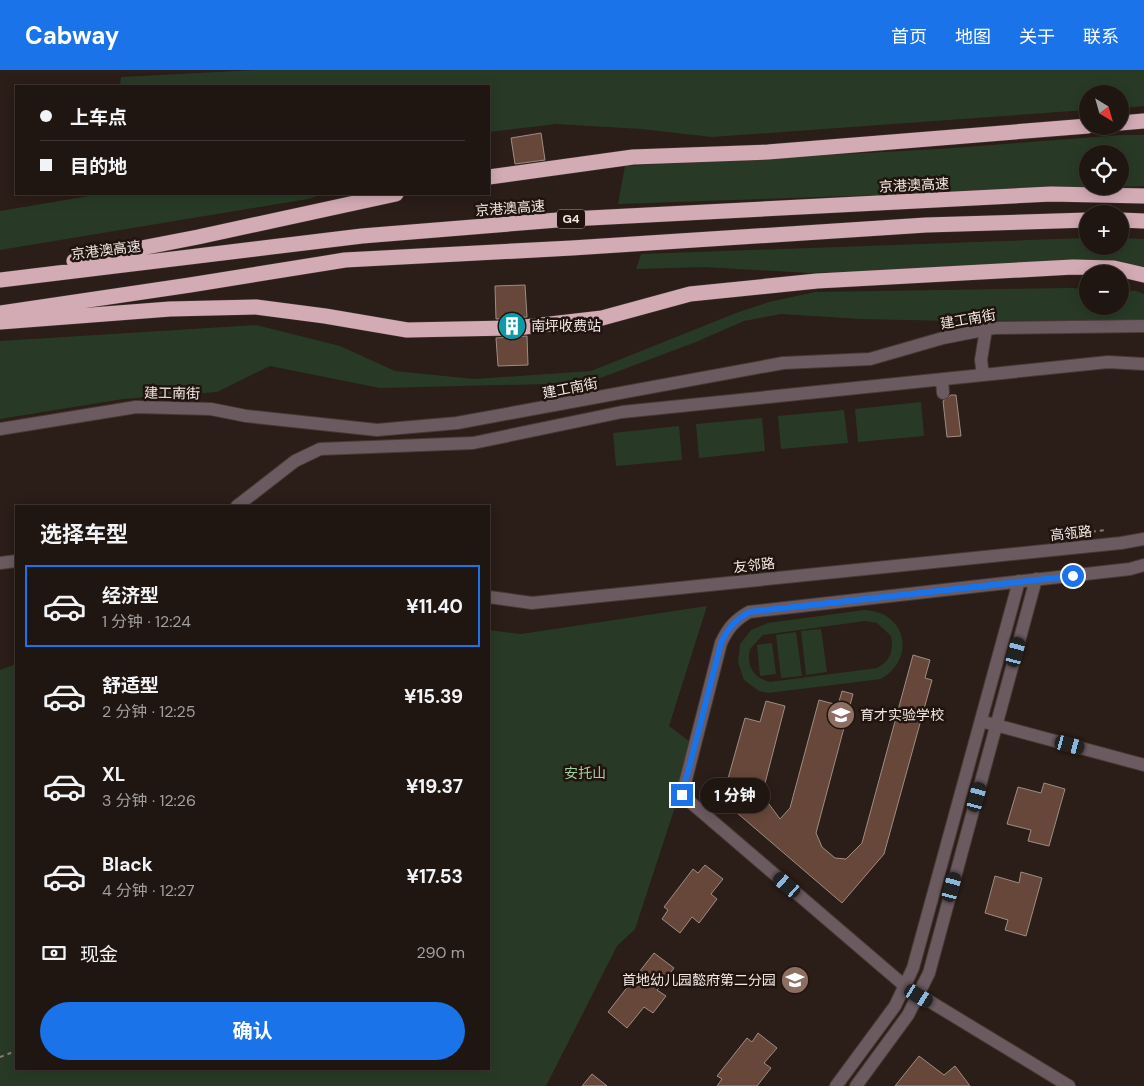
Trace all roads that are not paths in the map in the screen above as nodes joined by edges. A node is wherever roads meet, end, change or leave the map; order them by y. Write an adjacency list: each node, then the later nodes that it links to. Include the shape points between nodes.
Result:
1 (1144, 121): 2 (highway)
2 (1129, 122)
3 (1079, 127): 4 (highway, via 768,152 633,157)
4 (490, 177)
5 (391, 195): 10 (highway)
6 (1144, 196): 12 (highway, 京港澳高速 / G4, via 1050,194 570,219 362,236)
7 (1079, 220): 13 (highway, G4, via 926,225 345,260)
8 (1129, 220): 9 (highway)
9 (1144, 220)
10 (0, 275)
11 (1144, 275): 14 (highway, via 1114,268 1073,268 817,281 690,294 602,318 516,328 407,330 256,307 170,309)
12 (0, 280)
13 (0, 312)
14 (0, 322)
15 (1144, 326): 16 (street, 建工南街)
16 (986, 329): 18 (street, via 981,360); 21 (street, 建工南街, via 870,359 783,363 457,422 377,430 246,416 211,409 136,407)
17 (1144, 364): 18 (street, via 1108,362)
18 (983, 375): 19 (street)
19 (942, 379): 20 (street); 22 (street, via 622,412 473,443 320,449 295,461)
20 (943, 393)
21 (0, 429)
22 (238, 505)
23 (1144, 539): 24 (street, 高瓴路)
24 (1023, 553): 30 (street, 友邻路, via 532,603)
25 (15, 561): 26 (street)
26 (0, 563)
27 (1144, 565): 28 (street)
28 (1036, 580): 29 (street); 32 (street)
29 (1019, 581): 31 (street); 34 (street, via 749,612 736,619 721,643 682,795)
30 (490, 597)
31 (981, 721): 32 (street); 34 (street)
32 (996, 725): 33 (street); 35 (street, via 929,973)
33 (1144, 765)
34 (906, 986): 35 (street); 36 (street)
35 (919, 996): 37 (street); 38 (street)
36 (836, 1086)
37 (856, 1086)
38 (1069, 1086)

